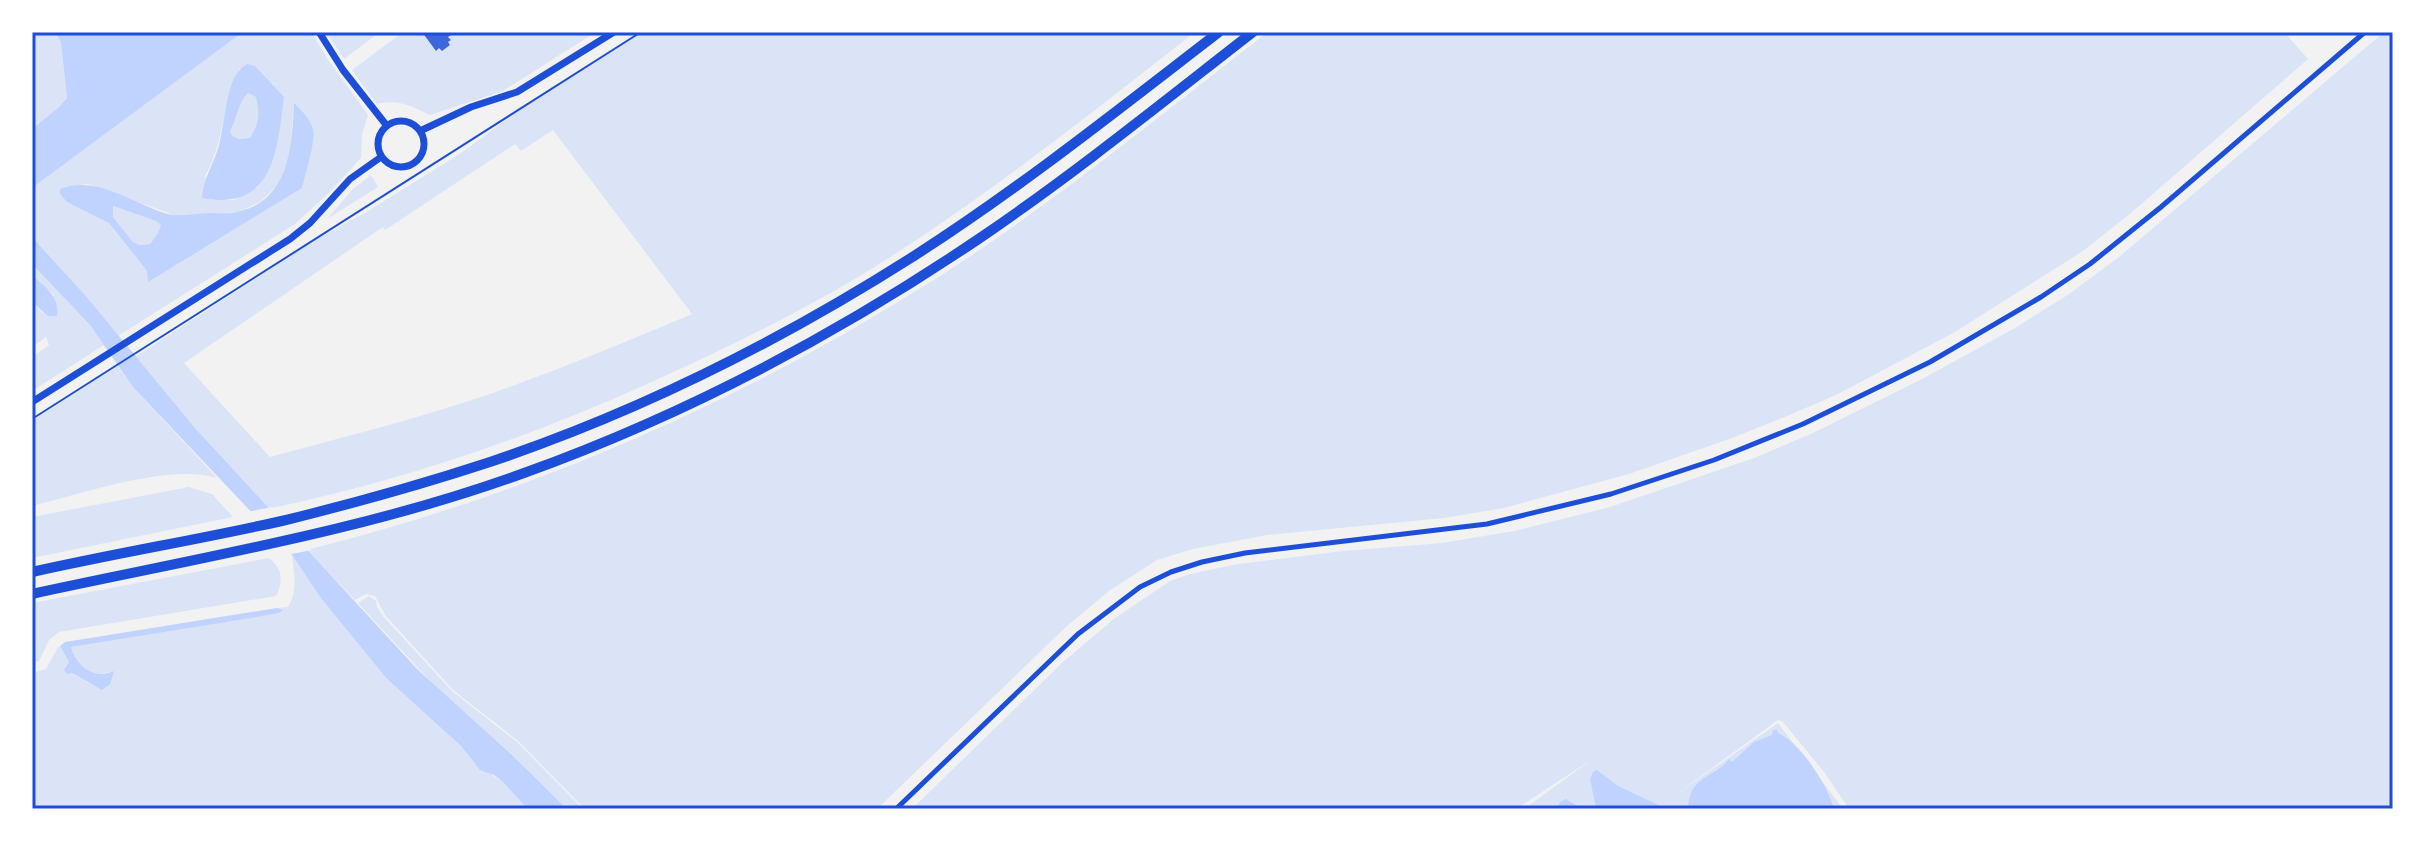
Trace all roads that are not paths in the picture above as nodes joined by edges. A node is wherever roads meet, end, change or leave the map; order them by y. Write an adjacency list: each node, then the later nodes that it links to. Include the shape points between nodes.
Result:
1 (319, 32): 6 (street)
2 (614, 32): 7 (street, via 517,92)
3 (1219, 32): 10 (highway, via 915,255 806,322 701,374 557,437 404,489 285,520)
4 (1253, 32): 11 (highway, via 981,237 889,297 765,367 634,430 413,509 302,538)
5 (2365, 32): 12 (street, via 2090,264 1930,362 1803,424 1611,494 1487,524 1245,553 1171,572 1140,587 1078,634)
6 (387, 126): 7 (street, via 404,121); 8 (street, via 379,139)
7 (420, 131): 8 (street, via 424,148 413,164 395,167)
8 (381, 157): 9 (street, via 350,179 300,232)
9 (32, 402)
10 (32, 572)
11 (32, 594)
12 (896, 809)

